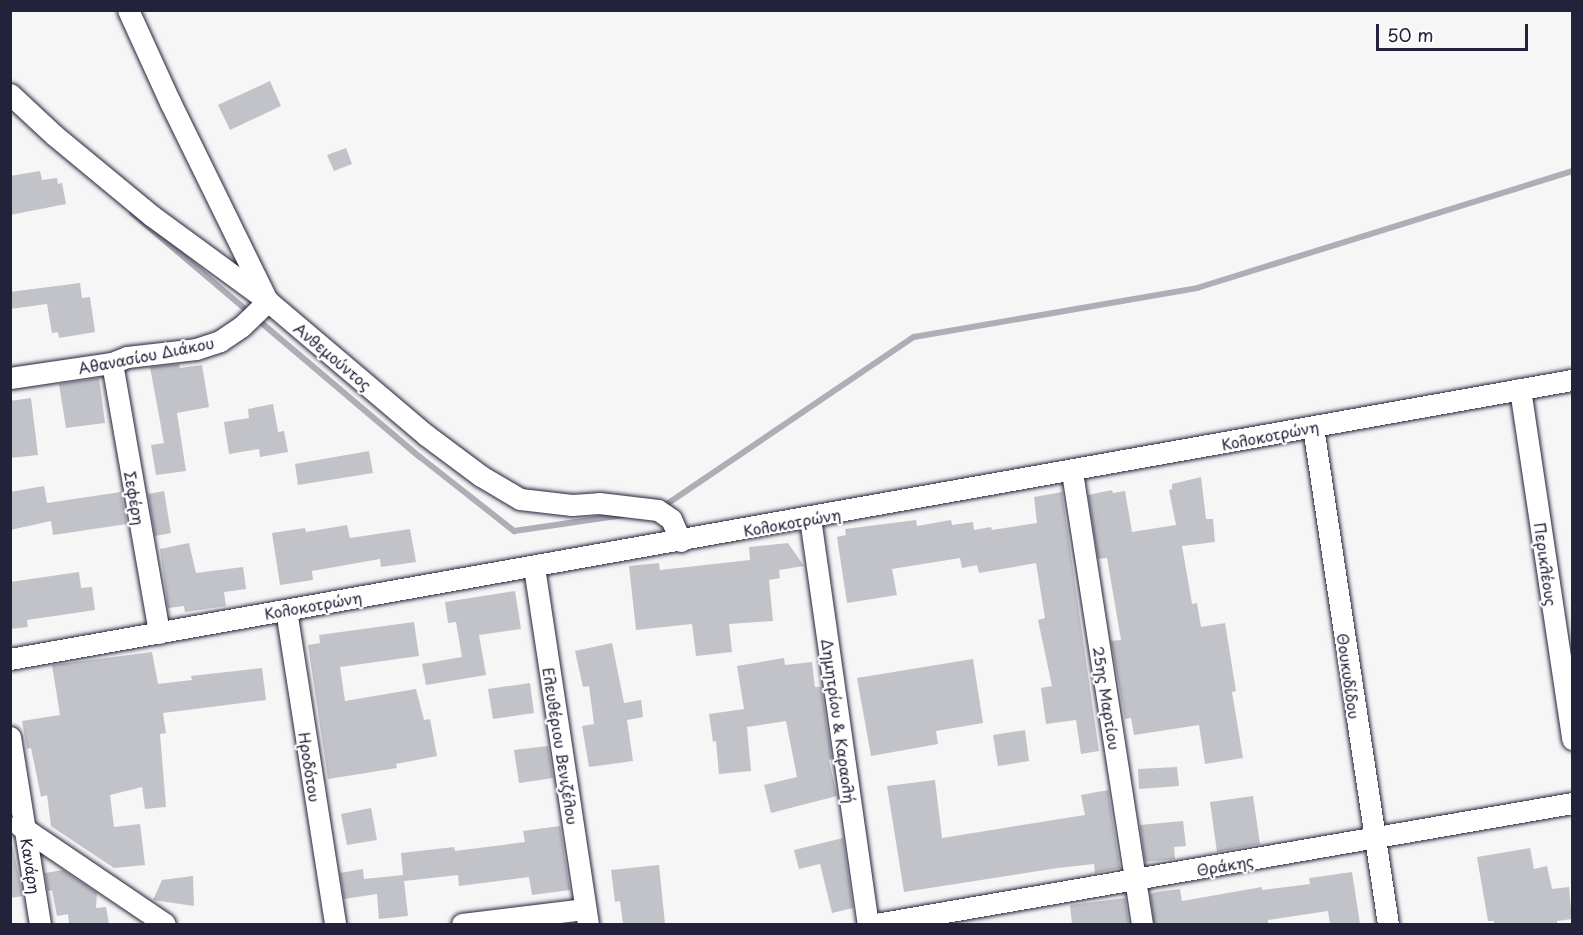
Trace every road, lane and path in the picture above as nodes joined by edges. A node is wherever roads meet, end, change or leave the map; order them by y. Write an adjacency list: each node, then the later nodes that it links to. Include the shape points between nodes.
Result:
1 (128, 10): 3 (street)
2 (10, 94): 3 (street, Ανθεμούντος, via 152,216)
3 (268, 301): 4 (street, Αθανασίου Διάκου, via 220,341); 11 (street, Ανθεμούντος, via 426,435 520,499 658,510 671,519)
4 (112, 363): 5 (street, Αθανασίου Διάκου); 14 (street, Σεφέρη)
5 (10, 378)
6 (1572, 380): 7 (street, Κολοκοτρώνη)
7 (1520, 389): 8 (street, Κολοκοτρώνη); 17 (street, Περικλέους)
8 (1312, 427): 9 (street, Κολοκοτρώνη); 20 (street, Θουκυδίδου)
9 (1072, 472): 10 (street, Κολοκοτρώνη); 21 (street, 25ης Μαρτίου)
10 (810, 518): 11 (street, Κολοκοτρώνη); 27 (street, Δημητρίου & Καραολή)
11 (681, 541): 12 (street, Κολοκοτρώνη)
12 (534, 567): 13 (street, Κολοκοτρώνη); 22 (street, Ελευθέριου Βενιζέλου)
13 (286, 610): 14 (street, Κολοκοτρώνη); 25 (street, Ηροδότου)
14 (159, 633): 15 (street, Κολοκοτρώνη)
15 (10, 659)
16 (10, 737): 19 (street, Κανάρη)
17 (1572, 740)
18 (1572, 802): 20 (street, Θράκης)
19 (18, 825): 23 (street, Κανάρη); 24 (street)
20 (1373, 839): 21 (street, Θράκης); 30 (street, Θουκυδίδου)
21 (1134, 880): 28 (street, Θράκης); 29 (street, 25ης Μαρτίου)
22 (587, 916): 26 (street)
23 (40, 924)
24 (165, 924)
25 (335, 924)
26 (462, 924)
27 (868, 924)
28 (876, 924)
29 (1142, 924)
30 (1388, 924)

